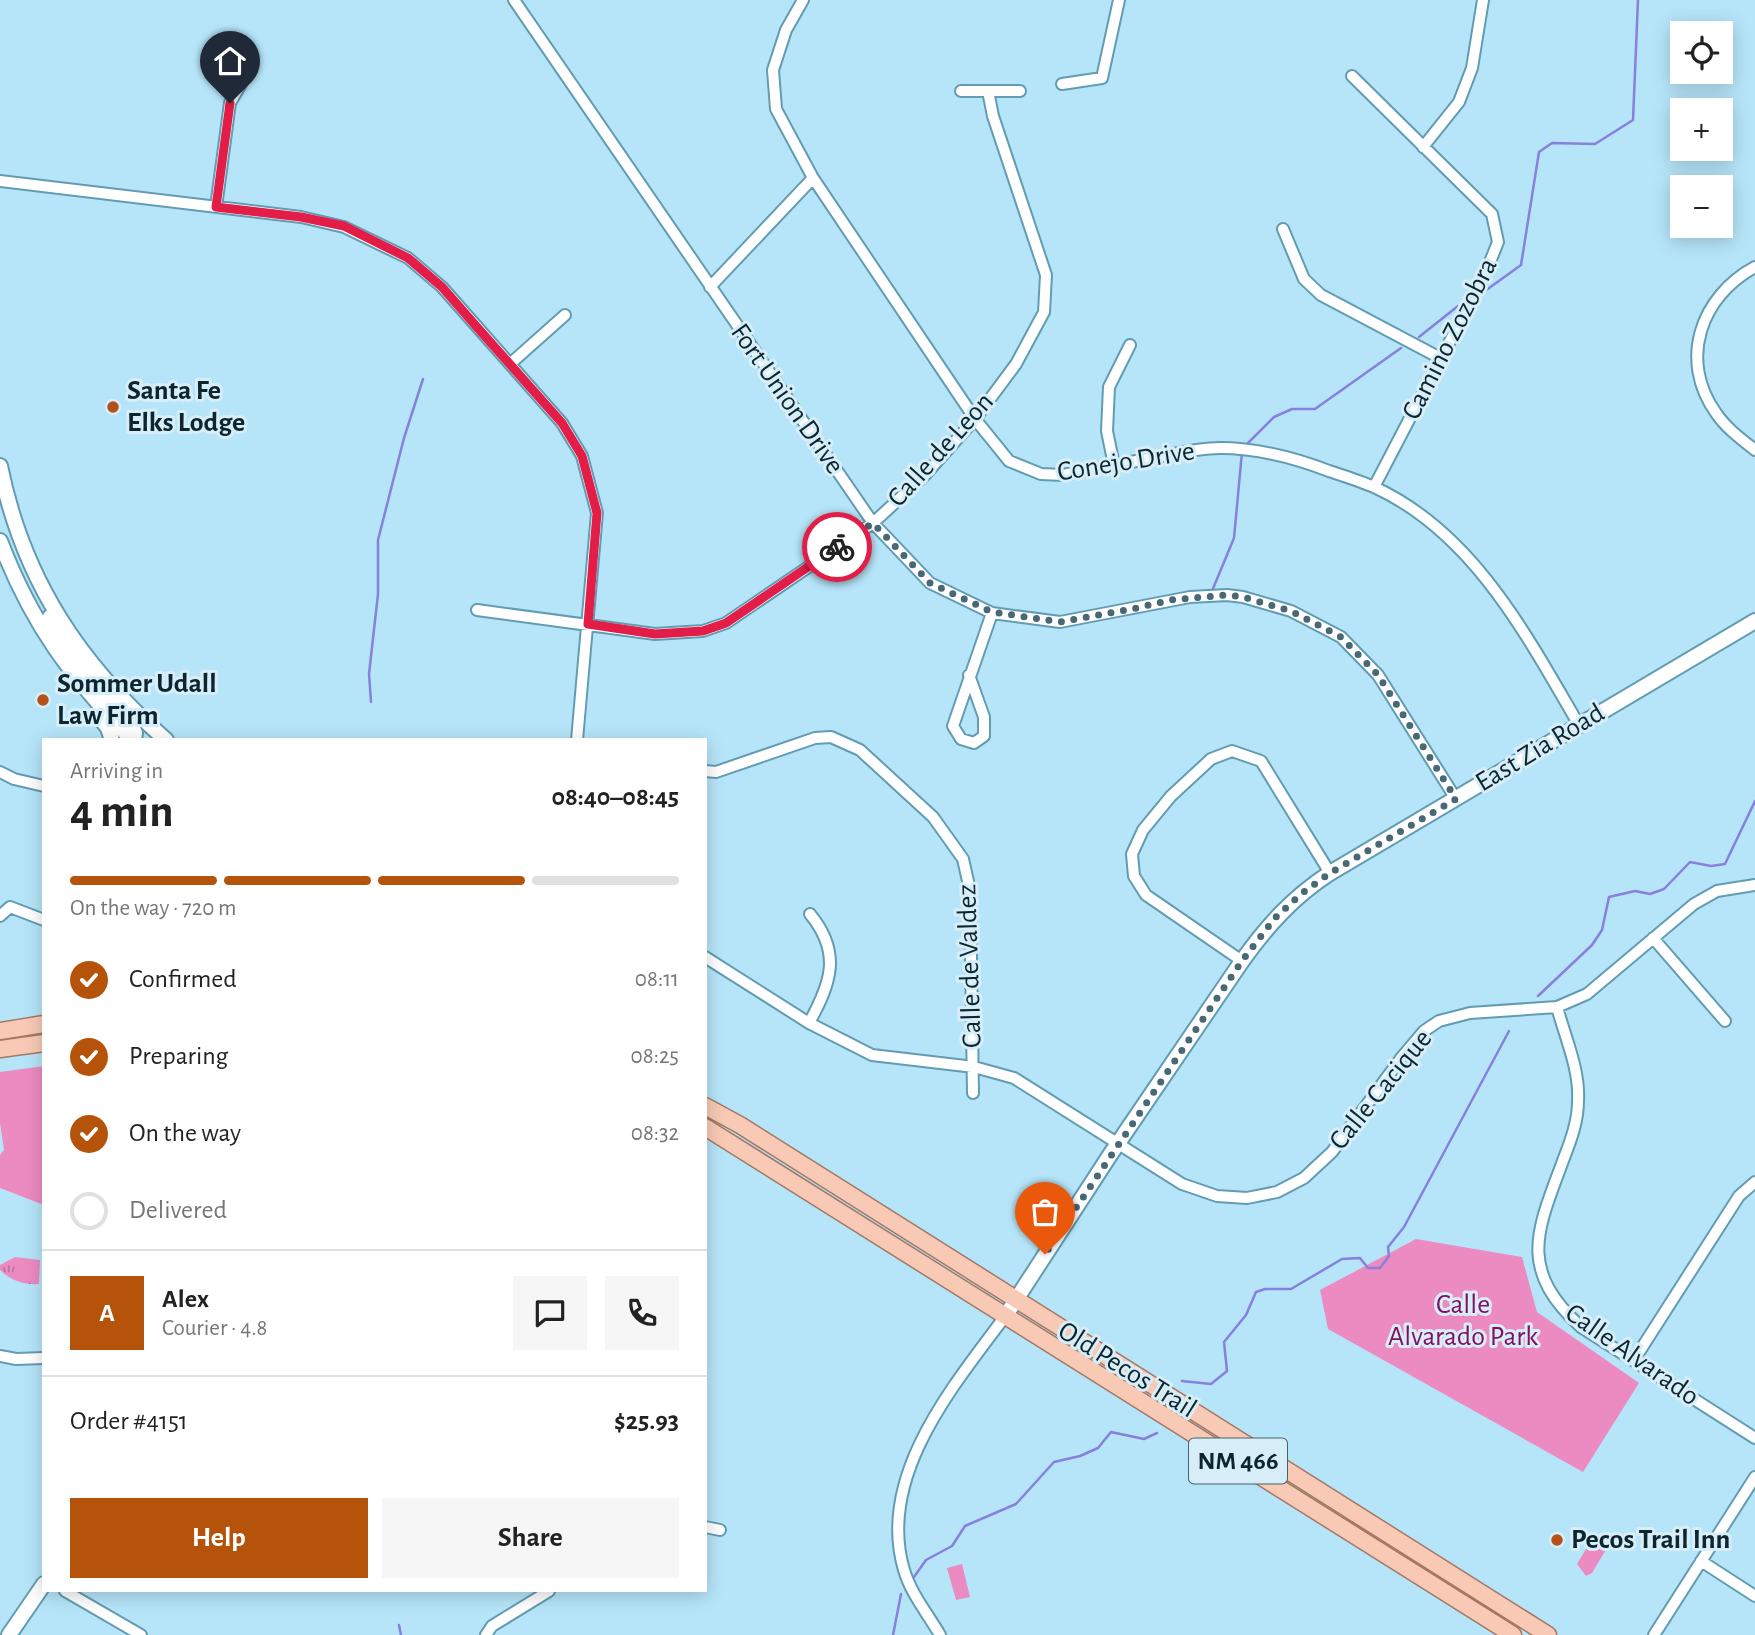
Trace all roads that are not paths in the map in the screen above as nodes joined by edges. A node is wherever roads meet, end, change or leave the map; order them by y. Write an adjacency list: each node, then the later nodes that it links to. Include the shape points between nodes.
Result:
1 (514, 0): 17 (street, Fort Union Drive)
2 (803, 0): 12 (street, Conejo Drive, via 786,30 773,70 776,108)
3 (1119, 0): 7 (street, via 1102,78)
4 (1483, 0): 11 (street, via 1472,68 1459,102)
5 (1352, 76): 11 (street, Camino Zozobra)
6 (241, 84): 14 (street, via 230,103)
7 (1062, 84)
8 (1020, 90): 10 (street)
9 (961, 91): 10 (street)
10 (988, 91): 22 (street, Calle de Leon, via 1046,275 1044,312 1016,364)
11 (1423, 147): 20 (street, Camino Zozobra, via 1492,214 1498,242)
12 (813, 178): 17 (street); 22 (street, Conejo Drive)
13 (0, 181): 14 (street)
14 (216, 207): 21 (street, via 344,226 408,258 442,287)
15 (1283, 229): 20 (street, via 1304,279 1321,295)
16 (1755, 267): 23 (street, via 1726,287 1711,306 1700,331 1698,360 1716,414)
17 (710, 287): 27 (street, Fort Union Drive)
18 (565, 315): 21 (street)
19 (1130, 345): 24 (street, via 1109,387 1107,431)
20 (1442, 359): 26 (street, Camino Zozobra)
21 (510, 364): 34 (street, via 562,423 582,456 597,513)
22 (975, 419): 24 (street, Conejo Drive, via 1009,461 1041,474 1063,475); 27 (street, Calle de Leon, via 925,475)
23 (1755, 450)
24 (1114, 465): 26 (street, Conejo Drive, via 1196,450 1242,449 1315,466)
25 (0, 466): 29 (street)
26 (1374, 487): 36 (street, Conejo Drive, via 1444,533 1471,559 1533,646)
27 (873, 523): 32 (street, Fort Union Drive, via 930,583); 34 (street, Calle de Leon, via 726,623 703,631 655,634)
28 (0, 541): 30 (street)
29 (24, 552): 39 (street, via 60,636 132,726); 40 (street, via 80,649 111,689)
30 (30, 610): 37 (street, via 53,659 105,723); 38 (street, via 73,675)
31 (477, 610): 34 (street, Calle de Leon)
32 (992, 612): 35 (street); 45 (street, Fort Union Drive, via 1060,622 1171,600 1227,595 1291,611 1341,637 1378,675)
33 (1755, 621): 36 (street, East Zia Road)
34 (588, 624): 41 (street)
35 (969, 675): 35 (street, via 986,723 984,736 974,743 961,739 953,726)
36 (1579, 726): 45 (street, East Zia Road)
37 (111, 738)
38 (131, 738)
39 (134, 738)
40 (164, 738)
41 (577, 738)
42 (707, 771): 61 (street, Calle de Valdez, via 831,737 860,750 933,817 963,859 970,890)
43 (0, 772): 44 (street)
44 (42, 786)
45 (1456, 799): 46 (street, East Zia Road)
46 (1330, 873): 53 (street, East Zia Road, via 1275,918); 53 (street, via 1261,761 1233,751 1212,759 1171,796 1143,830 1132,854 1134,876 1146,895)
47 (1755, 885): 51 (street, Calle Cacique, via 1717,891)
48 (810, 914): 56 (street, via 823,930 831,965 824,996)
49 (0, 916): 50 (street, via 10,907)
50 (42, 919)
51 (1653, 938): 54 (street, Calle Cacique, via 1587,994); 55 (street)
52 (707, 958): 56 (street, Calle Cacique)
53 (1242, 961): 67 (street, East Zia Road)
54 (1557, 1007): 67 (street, Calle Cacique, via 1470,1013 1439,1021 1424,1031 1332,1152 1304,1178 1272,1194 1217,1196 1182,1184); 73 (street, Calle Alvarado, via 1578,1084 1578,1102 1571,1138 1540,1224 1540,1266 1560,1308)
55 (1725, 1021)
56 (808, 1023): 61 (street, Calle Cacique, via 872,1055)
57 (42, 1024): 58 (main road)
58 (0, 1031)
59 (42, 1043): 60 (main road)
60 (0, 1049)
61 (974, 1067): 62 (street, Calle de Valdez); 67 (street, Calle Cacique, via 1014,1078)
62 (974, 1093)
63 (707, 1107): 65 (main road, Old Pecos Trail / NM 466)
64 (707, 1113): 65 (main road)
65 (740, 1125): 69 (main road, Old Pecos Trail / NM 466)
66 (707, 1128): 70 (main road, Old Pecos Trail / NM 466)
67 (1118, 1143): 69 (street, East Zia Road)
68 (1755, 1182): 73 (street, via 1739,1196)
69 (1015, 1299): 70 (street, East Zia Road); 88 (main road, Old Pecos Trail / NM 466)
70 (1006, 1315): 86 (street, via 928,1427 901,1501 899,1538 904,1571); 87 (main road, Old Pecos Trail / NM 466)
71 (0, 1356): 72 (street)
72 (42, 1358)
73 (1634, 1360): 74 (street, Calle Alvarado)
74 (1755, 1438)
75 (1755, 1477): 78 (street)
76 (707, 1527): 77 (street)
77 (720, 1530)
78 (1701, 1561): 82 (street); 89 (street)
79 (42, 1587): 83 (street)
80 (67, 1592): 84 (street)
81 (547, 1592): 85 (street, via 492,1626)
82 (1755, 1596)
83 (9, 1635)
84 (141, 1635)
85 (486, 1635)
86 (940, 1635)
87 (1513, 1635)
88 (1548, 1635)
89 (1654, 1635)

